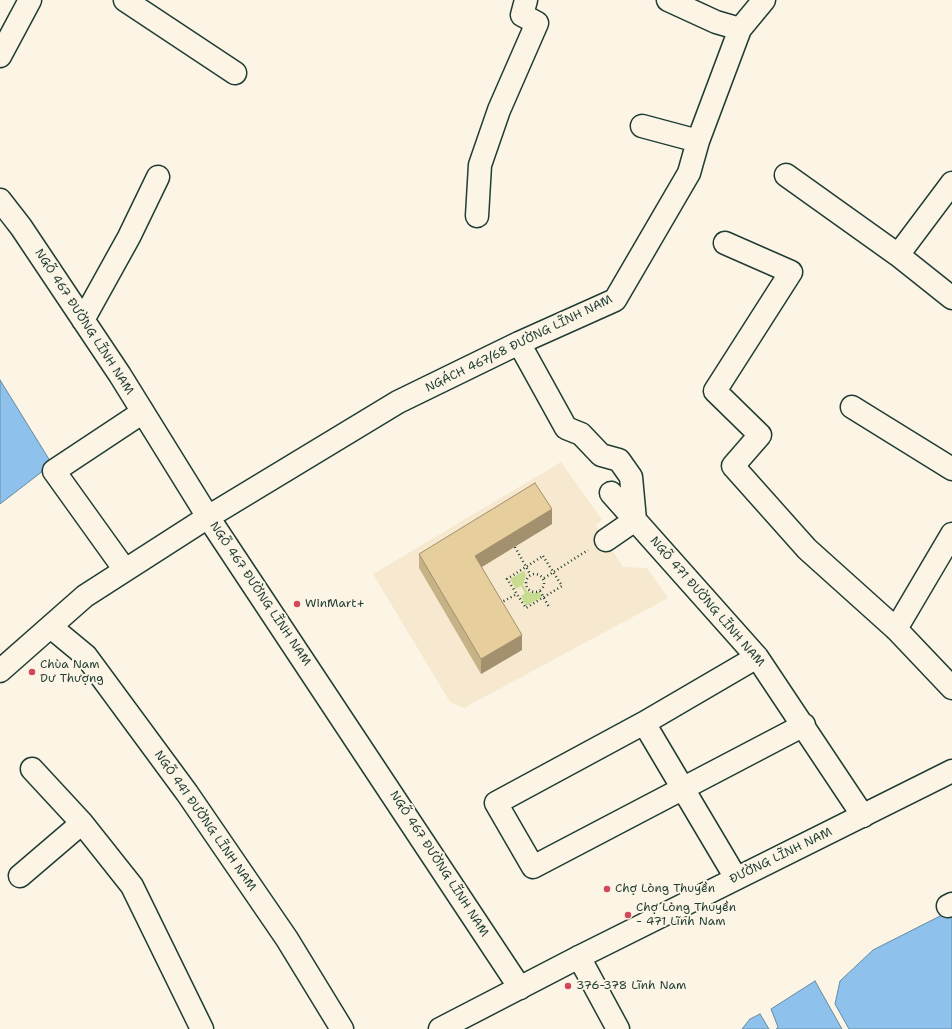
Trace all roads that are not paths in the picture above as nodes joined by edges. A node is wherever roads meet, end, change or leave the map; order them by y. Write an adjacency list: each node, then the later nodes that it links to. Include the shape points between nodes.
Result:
1 (30, 0): 7 (street)
2 (125, 0): 8 (street)
3 (526, 0): 15 (street, via 522,15 537,23 499,110 480,165)
4 (668, 0): 6 (street, via 716,22)
5 (764, 0): 6 (street, NGÁCH 467/68 ĐƯỜNG LĨNH NAM)
6 (740, 29): 10 (street, NGÁCH 467/68 ĐƯỜNG LĨNH NAM)
7 (0, 56)
8 (234, 73)
9 (642, 126): 10 (street)
10 (698, 140): 20 (street, NGÁCH 467/68 ĐƯỜNG LĨNH NAM, via 689,173 615,300)
11 (786, 175): 17 (street)
12 (158, 177): 19 (street, via 129,237)
13 (952, 183): 17 (street)
14 (0, 200): 19 (street, NGÕ 467 ĐƯỜNG LĨNH NAM)
15 (477, 216)
16 (725, 243): 31 (street, via 791,272 715,391 760,435 733,466 807,549)
17 (898, 255): 18 (street)
18 (952, 298)
19 (83, 320): 22 (street, NGÕ 467 ĐƯỜNG LĨNH NAM)
20 (519, 343): 25 (street, NGÁCH 467/68 ĐƯỜNG LĨNH NAM, via 398,402); 26 (street, via 566,428 581,434 601,455 619,460 631,477)
21 (852, 407): 23 (street)
22 (143, 412): 25 (street, NGÕ 467 ĐƯỜNG LĨNH NAM); 29 (street, via 54,471)
23 (952, 468)
24 (611, 493): 26 (street, NGÕ 471 ĐƯỜNG LĨNH NAM)
25 (208, 517): 29 (street, NGÁCH 467/68 ĐƯỜNG LĨNH NAM); 45 (street, NGÕ 467 ĐƯỜNG LĨNH NAM)
26 (635, 520): 28 (street); 32 (street, NGÕ 471 ĐƯỜNG LĨNH NAM)
27 (952, 534): 31 (street)
28 (606, 540)
29 (125, 570): 30 (street, NGÁCH 467/68 ĐƯỜNG LĨNH NAM, via 85,596)
30 (51, 627): 33 (street, NGÁCH 467/68 ĐƯỜNG LĨNH NAM); 47 (street, NGÕ 441 ĐƯỜNG LĨNH NAM, via 86,656 187,793 287,939)
31 (896, 629): 34 (street)
32 (757, 657): 35 (street); 36 (street, NGÕ 471 ĐƯỜNG LĨNH NAM)
33 (0, 671)
34 (952, 688)
35 (644, 723): 39 (street); 39 (street, via 496,803 533,867)
36 (804, 725): 39 (street); 40 (street, NGÕ 471 ĐƯỜNG LĨNH NAM)
37 (32, 769): 41 (street)
38 (952, 771): 40 (street, ĐƯỜNG LĨNH NAM)
39 (683, 789): 43 (street)
40 (863, 816): 43 (street, ĐƯỜNG LĨNH NAM)
41 (82, 823): 42 (street); 46 (street, via 132,886)
42 (20, 876)
43 (736, 878): 44 (street, ĐƯỜNG LĨNH NAM)
44 (579, 957): 45 (street, ĐƯỜNG LĨNH NAM); 49 (street)
45 (520, 988): 48 (street, ĐƯỜNG LĨNH NAM)
46 (202, 1029)
47 (342, 1029)
48 (440, 1029)
49 (618, 1029)

